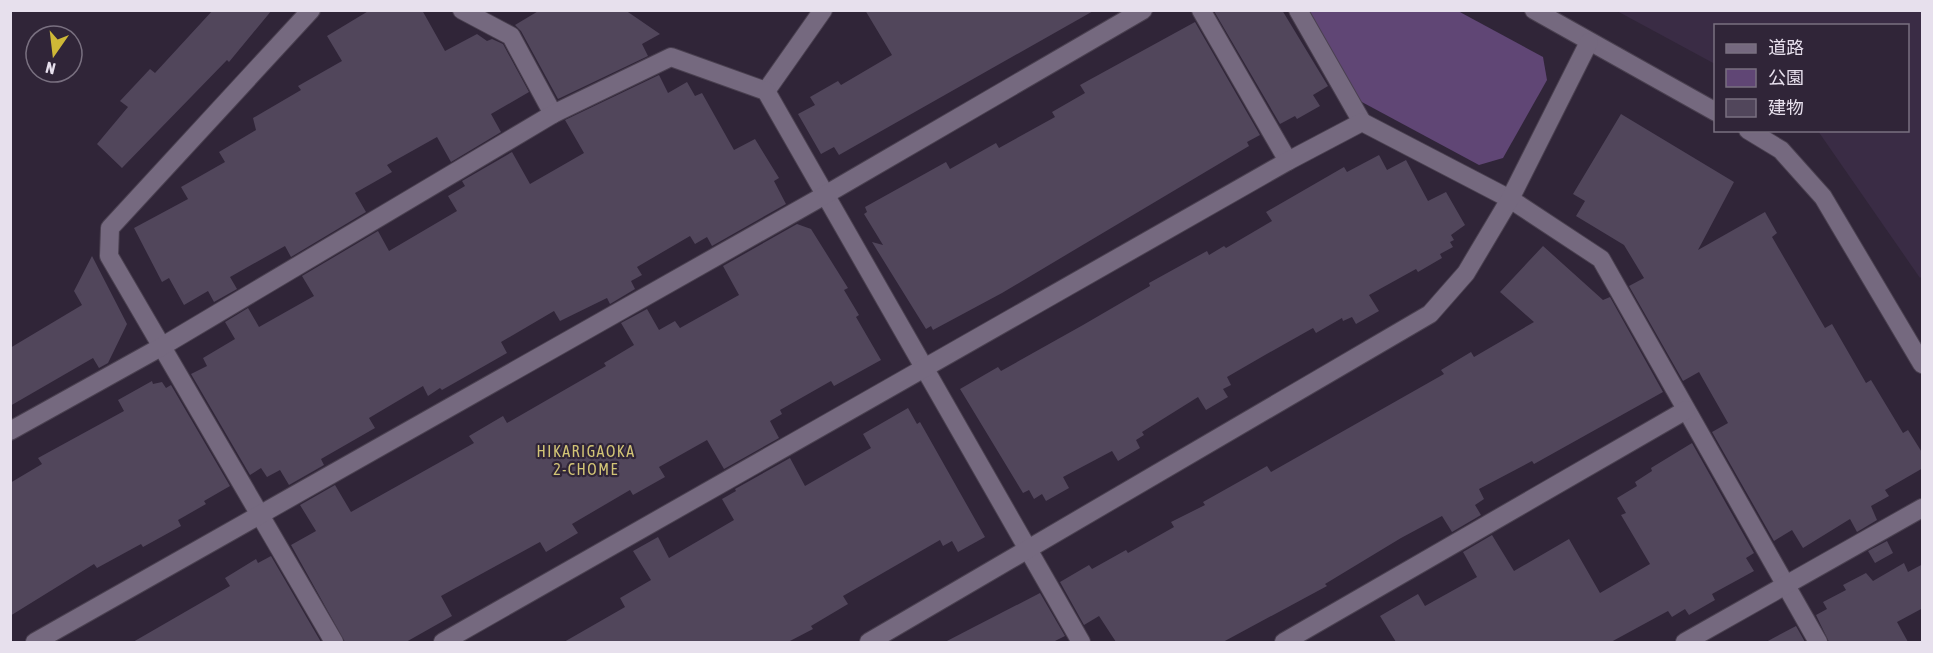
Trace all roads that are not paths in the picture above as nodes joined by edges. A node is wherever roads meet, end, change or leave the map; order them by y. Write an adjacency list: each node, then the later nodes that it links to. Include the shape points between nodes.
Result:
1 (311, 10): 17 (street, via 110,228 109,256)
2 (462, 10): 11 (street, via 511,36)
3 (823, 10): 9 (street)
4 (1143, 10): 15 (street)
5 (1201, 10): 14 (street)
6 (1298, 10): 12 (street)
7 (1534, 10): 8 (street)
8 (1589, 42): 10 (street); 16 (street)
9 (766, 91): 11 (street, via 671,57); 15 (street)
10 (1714, 111)
11 (553, 114): 17 (street)
12 (1362, 122): 14 (street); 16 (street)
13 (1751, 132): 18 (street, via 1781,150 1823,197)
14 (1288, 161): 19 (street)
15 (825, 195): 19 (street); 23 (street)
16 (1510, 199): 20 (street, via 1601,259); 24 (street, via 1466,273 1430,314)
17 (162, 347): 21 (street); 23 (street)
18 (1923, 364)
19 (925, 368): 24 (street); 28 (street)
20 (1686, 411): 25 (street); 31 (street)
21 (10, 431)
22 (1923, 508): 25 (street)
23 (259, 514): 26 (street); 27 (street)
24 (1028, 550): 29 (street); 30 (street)
25 (1785, 586): 32 (street); 33 (street)
26 (35, 642)
27 (334, 642)
28 (443, 642)
29 (869, 642)
30 (1080, 642)
31 (1284, 642)
32 (1685, 642)
33 (1818, 642)

